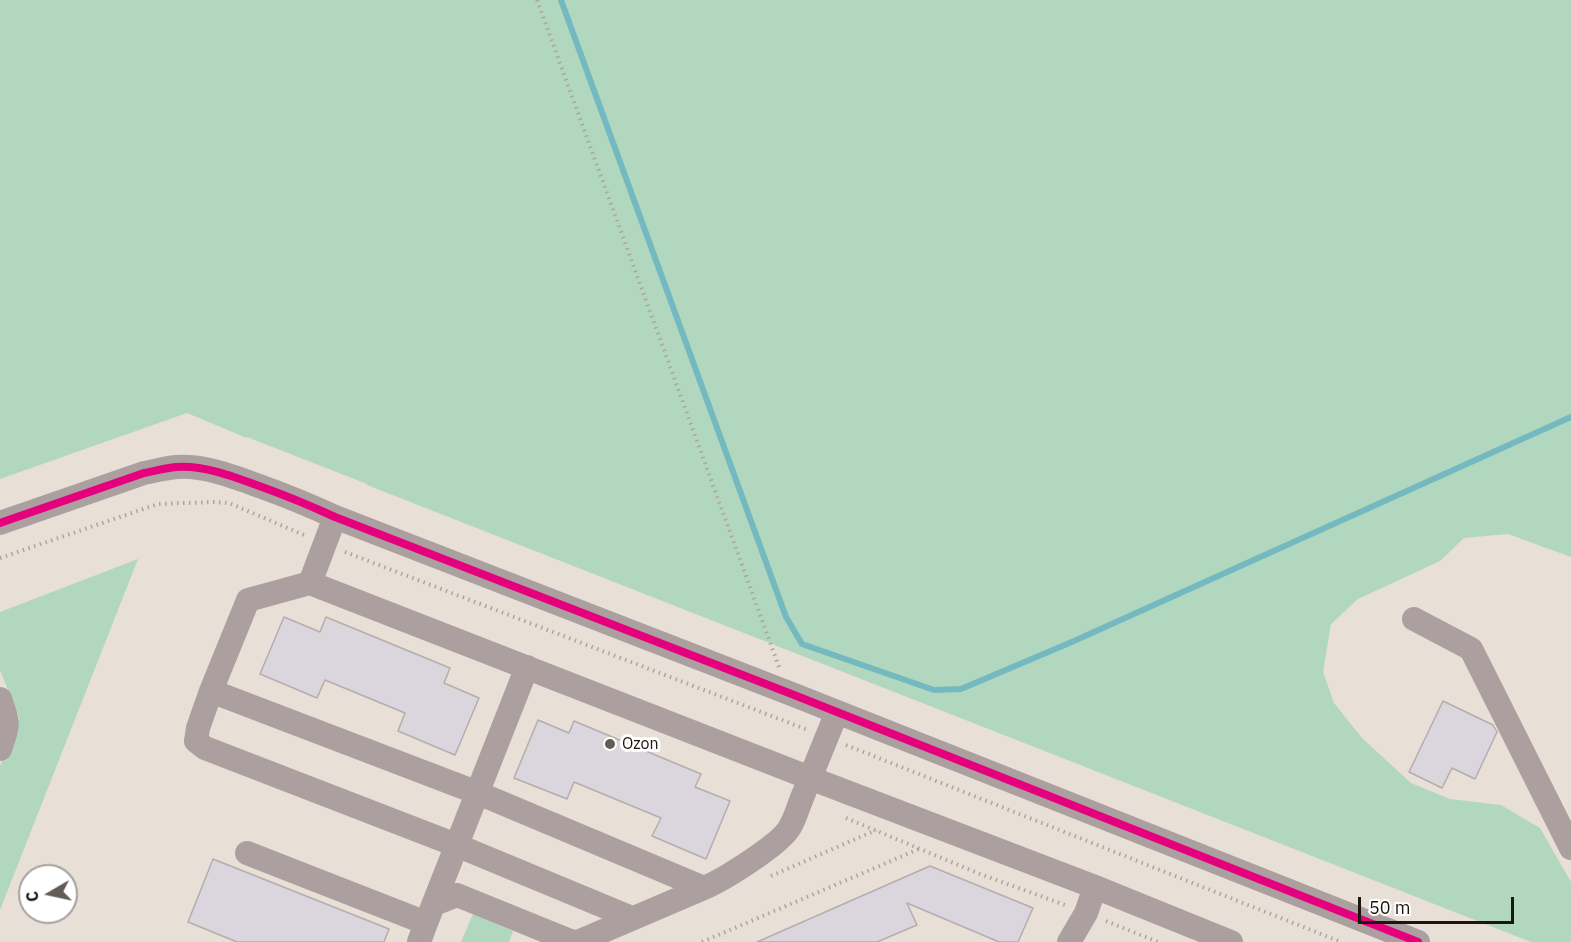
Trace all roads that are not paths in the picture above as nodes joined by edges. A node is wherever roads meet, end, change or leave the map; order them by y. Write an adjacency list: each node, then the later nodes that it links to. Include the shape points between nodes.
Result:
1 (335, 516): 2 (street, via 234,477 177,467 144,473); 3 (street); 8 (street)
2 (0, 523)
3 (310, 583): 5 (street); 6 (street, via 249,600)
4 (1414, 619): 13 (street, via 1471,650)
5 (527, 667): 10 (street); 11 (street)
6 (211, 691): 11 (street); 12 (street, via 196,741 205,748)
7 (0, 699): 9 (street, via 8,729)
8 (837, 712): 10 (street); 22 (street)
9 (0, 749)
10 (810, 778): 15 (street); 16 (street, via 790,829 780,840)
11 (478, 794): 12 (street); 16 (street)
12 (456, 845): 17 (street); 18 (street)
13 (1571, 848)
14 (248, 853): 18 (street)
15 (1095, 887): 20 (street); 21 (street)
16 (704, 888): 17 (street)
17 (632, 918): 19 (street)
18 (426, 923): 19 (street, via 457,895)
19 (574, 942)
20 (1069, 942)
21 (1231, 942)
22 (1418, 942)

